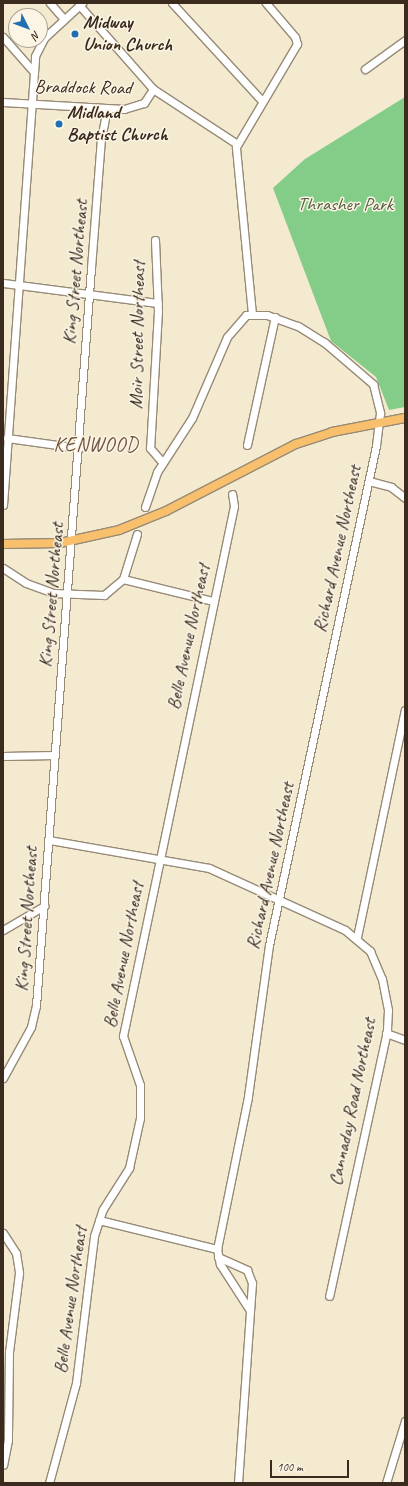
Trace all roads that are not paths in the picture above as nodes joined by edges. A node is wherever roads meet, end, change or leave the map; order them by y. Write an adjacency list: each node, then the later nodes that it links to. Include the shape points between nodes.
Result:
1 (50, 3): 5 (street)
2 (172, 3): 11 (street)
3 (266, 3): 11 (street, via 295,37 297,44)
4 (80, 4): 5 (street); 10 (street)
5 (64, 19): 9 (street, via 40,43)
6 (3, 37): 9 (street)
7 (405, 40): 8 (street)
8 (365, 69)
9 (33, 71): 13 (street)
10 (153, 89): 14 (street, Braddock Road, via 147,101 138,106); 15 (street)
11 (262, 101): 15 (street)
12 (3, 102): 13 (street, Braddock Road)
13 (31, 104): 14 (street, Braddock Road); 18 (street)
14 (107, 109): 19 (street, King Street Northeast, via 101,139)
15 (237, 144): 21 (street)
16 (155, 240): 20 (street, Moir Street Northeast)
17 (3, 283): 18 (street)
18 (18, 285): 19 (street); 25 (street)
19 (90, 295): 20 (street); 27 (street, King Street Northeast)
20 (158, 303): 28 (street, Moir Street Northeast, via 151,430 152,453)
21 (252, 314): 22 (street, Richard Avenue Northeast); 28 (street, via 238,321 227,337 192,418)
22 (275, 317): 24 (street, Richard Avenue Northeast, via 310,333 366,377 377,393); 26 (street)
23 (405, 418): 24 (main road)
24 (379, 423): 29 (street, Richard Avenue Northeast); 35 (main road, via 296,444 155,517 119,530)
25 (7, 438): 27 (street); 32 (street)
26 (247, 445)
27 (79, 448): 35 (street, King Street Northeast)
28 (162, 462): 33 (street)
29 (369, 481): 31 (street, via 397,490); 46 (street, Richard Avenue Northeast)
30 (232, 494): 40 (street, Belle Avenue Northeast, via 234,506)
31 (405, 498)
32 (3, 505)
33 (145, 507)
34 (137, 534): 38 (street)
35 (72, 541): 36 (main road); 39 (street, King Street Northeast)
36 (3, 544)
37 (3, 568): 39 (street, via 26,583)
38 (122, 579): 39 (street, via 104,595); 40 (street)
39 (67, 594): 42 (street, King Street Northeast)
40 (213, 601): 45 (street, Belle Avenue Northeast)
41 (405, 710): 49 (street)
42 (55, 755): 43 (street); 44 (street, King Street Northeast)
43 (3, 756)
44 (49, 840): 45 (street); 47 (street, King Street Northeast)
45 (158, 859): 46 (street, via 209,868); 53 (street, Belle Avenue Northeast, via 145,940 123,1036 140,1085 140,1118 129,1168)
46 (280, 900): 49 (street); 55 (street, Richard Avenue Northeast, via 264,973 246,1114)
47 (44, 906): 48 (street); 52 (street, King Street Northeast, via 34,1016)
48 (3, 930)
49 (357, 938): 50 (street, Cannaday Road Northeast, via 370,951 380,971 388,1010)
50 (386, 1033): 51 (street); 57 (street, Cannaday Road Northeast)
51 (405, 1040)
52 (3, 1078)
53 (99, 1220): 55 (street); 61 (street, Belle Avenue Northeast, via 91,1250 76,1383)
54 (3, 1233): 60 (street, via 16,1253 19,1274 9,1352 8,1440)
55 (217, 1249): 56 (street, Richard Avenue Northeast)
56 (218, 1258): 58 (street, Richard Avenue Northeast); 58 (street, via 250,1274)
57 (328, 1296)
58 (250, 1309): 62 (street)
59 (405, 1421): 63 (street)
60 (3, 1465)
61 (49, 1483)
62 (238, 1483)
63 (386, 1483)

